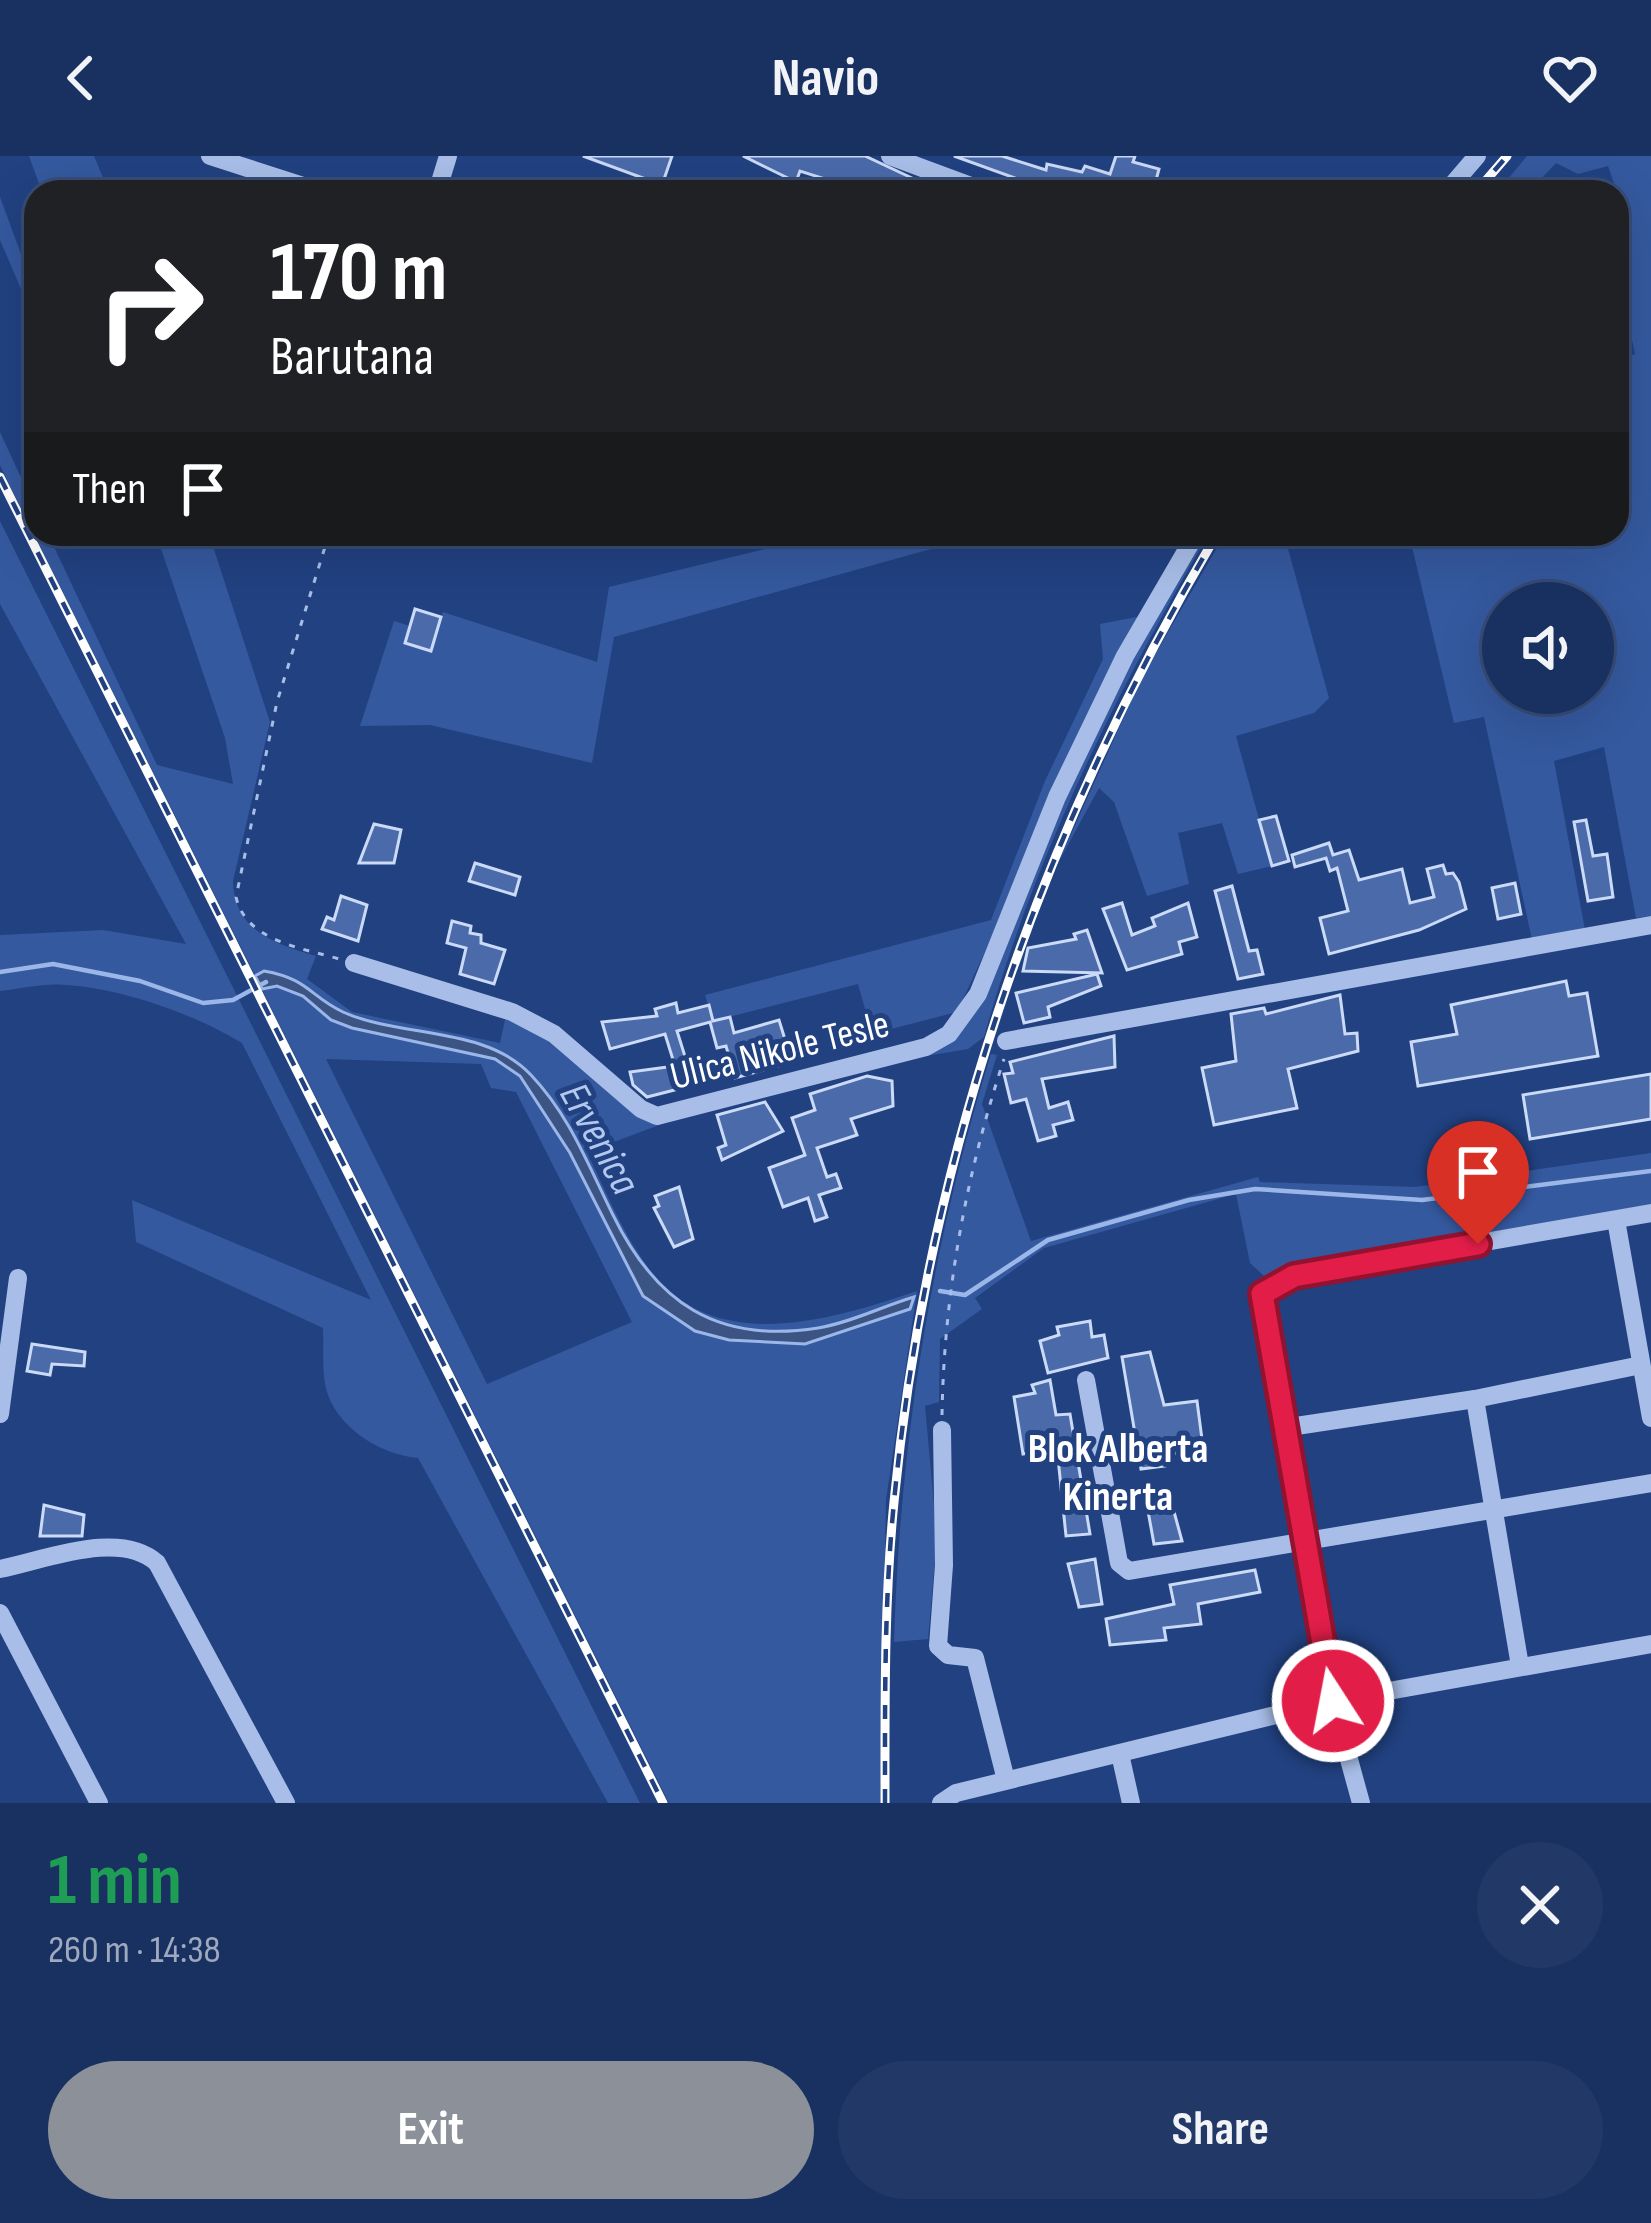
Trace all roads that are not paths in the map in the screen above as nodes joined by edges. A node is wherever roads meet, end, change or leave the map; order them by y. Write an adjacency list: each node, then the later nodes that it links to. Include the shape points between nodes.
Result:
1 (210, 156): 5 (street)
2 (890, 156): 4 (street)
3 (1477, 156): 7 (street)
4 (930, 162): 6 (street)
5 (285, 180)
6 (965, 180)
7 (1456, 180)
8 (1189, 546): 10 (street, Ulica Nikole Tesle, via 1057,797 978,994 949,1034 926,1047 657,1116 554,1034 512,1012)
9 (1651, 925): 11 (street)
10 (354, 963)
11 (1008, 1041)
12 (1651, 1213): 13 (street)
13 (1616, 1220): 15 (street); 20 (street, via 1294,1276 1267,1288 1261,1309)
14 (18, 1277): 18 (street)
15 (1641, 1365): 17 (street); 19 (street)
16 (1086, 1380): 24 (street, via 1118,1563 1143,1571)
17 (1475, 1400): 20 (street); 23 (street)
18 (0, 1414)
19 (1651, 1418)
20 (1283, 1428): 24 (street)
21 (942, 1430): 31 (street, via 938,1646 976,1658)
22 (1651, 1483): 23 (street)
23 (1492, 1510): 24 (street); 28 (street)
24 (1302, 1543): 29 (street)
25 (0, 1569): 33 (street, via 119,1546 157,1563)
26 (0, 1613): 32 (street)
27 (1651, 1644): 28 (street)
28 (1520, 1666): 29 (street)
29 (1333, 1701): 30 (street); 36 (street)
30 (1120, 1754): 31 (street); 35 (street)
31 (1006, 1780): 34 (street)
32 (99, 1803)
33 (286, 1803)
34 (940, 1803)
35 (1131, 1803)
36 (1361, 1803)

